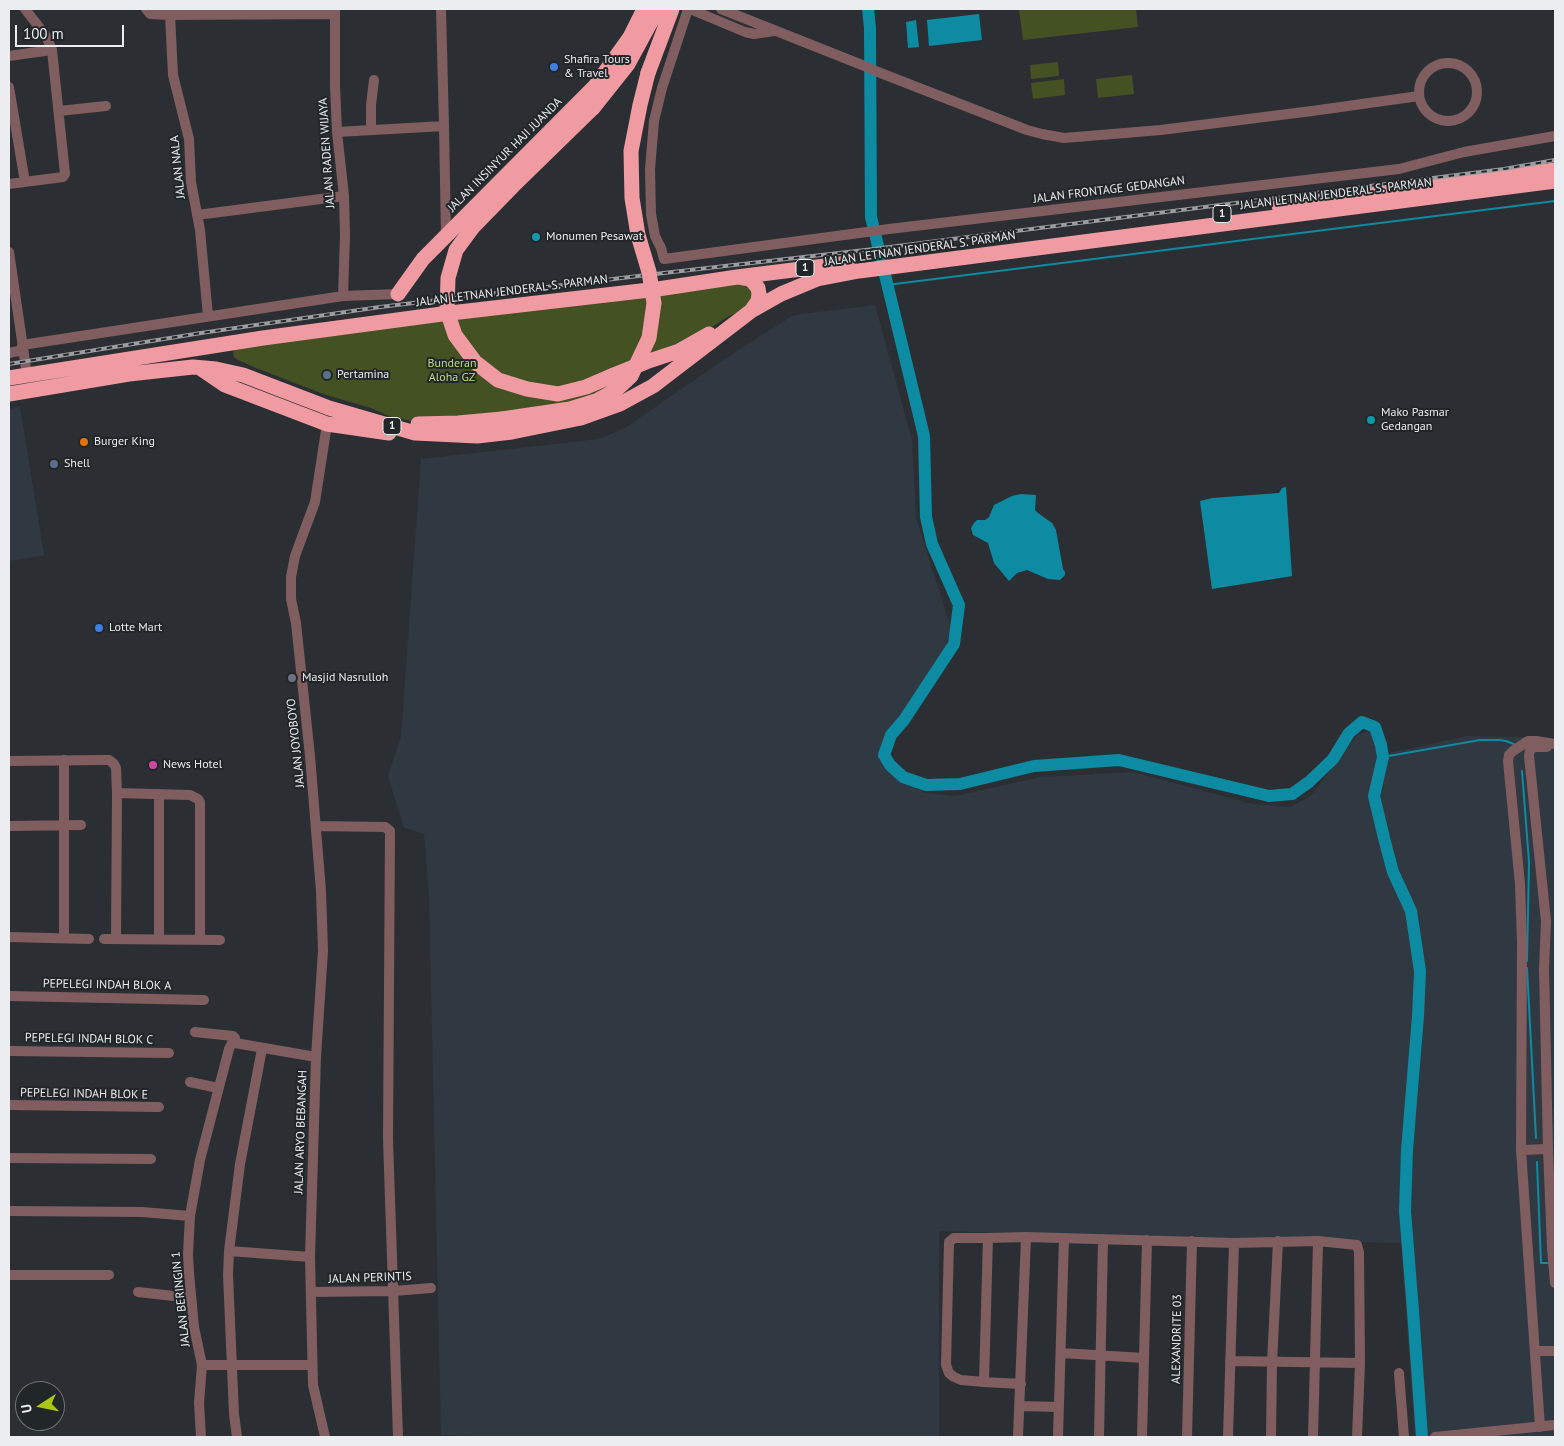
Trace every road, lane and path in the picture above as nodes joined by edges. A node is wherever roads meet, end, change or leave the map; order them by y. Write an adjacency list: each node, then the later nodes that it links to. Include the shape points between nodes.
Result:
1 (25, 9): 12 (street, via 46,36)
2 (146, 9): 10 (street, via 150,14)
3 (440, 9): 19 (street)
4 (644, 9): 29 (highway, JALAN INSINYUR HAJI JUANDA, via 630,37 595,86)
5 (658, 9): 36 (highway, bridge, via 628,64 593,108 473,227 456,250 448,278 447,311 455,335 475,362 498,380 558,394 586,387 679,351)
6 (672, 9): 48 (highway, bridge, via 648,73 631,151 632,198 654,303 649,338 631,376 616,390 596,401 570,409 458,424)
7 (689, 9): 11 (street, via 745,32); 22 (street, JALAN FRONTAGE GEDANGAN, via 654,121 651,214 664,259 889,228 1399,169 1464,152)
8 (721, 9): 11 (street)
9 (335, 11): 10 (street); 21 (street, JALAN RADEN WIJAYA)
10 (170, 15): 28 (street, JALAN NALA, via 173,75 189,139 191,182)
11 (774, 31): 16 (street, via 1027,130 1064,138 1170,129)
12 (52, 50): 13 (street); 18 (street)
13 (9, 56)
14 (374, 80): 20 (street)
15 (9, 87): 25 (street)
16 (1419, 96): 16 (street, via 1424,74 1443,63 1454,63 1464,68 1477,86 1473,108 1456,121 1439,120 1429,115)
17 (106, 106): 18 (street)
18 (59, 111): 25 (street, via 65,174)
19 (444, 126): 20 (street); 29 (street)
20 (371, 130): 21 (street)
21 (337, 132): 27 (street, JALAN RADEN WIJAYA)
22 (1555, 136)
23 (1555, 170): 31 (highway, JALAN LETNAN JENDERAL S. PARMAN / 1)
24 (1555, 181): 31 (highway, JALAN LETNAN JENDERAL S. PARMAN / 1)
25 (25, 182): 26 (street)
26 (9, 184)
27 (344, 196): 28 (street); 35 (street, JALAN RADEN WIJAYA)
28 (197, 215): 37 (street, JALAN NALA)
29 (446, 236): 34 (highway, JALAN INSINYUR HAJI JUANDA, via 423,259)
30 (9, 252): 39 (street)
31 (890, 262): 32 (highway, JALAN LETNAN JENDERAL S. PARMAN / 1)
32 (874, 265): 33 (highway, JALAN LETNAN JENDERAL S. PARMAN / 1); 36 (highway, JALAN LETNAN JENDERAL S. PARMAN / 1, via 817,279)
33 (737, 277): 36 (highway, via 750,279 758,288 758,301); 38 (highway, JALAN LETNAN JENDERAL S. PARMAN / 1)
34 (398, 294): 35 (street)
35 (343, 296): 37 (street)
36 (747, 313): 49 (highway, JALAN LETNAN JENDERAL S. PARMAN / 1, via 653,386 620,404 588,416 477,436)
37 (208, 316): 39 (street)
38 (231, 343): 40 (highway, JALAN LETNAN JENDERAL S. PARMAN / 1); 44 (highway, via 226,350 226,358)
39 (23, 348): 41 (street); 43 (street)
40 (193, 348): 42 (highway, via 202,349 209,355 207,361); 43 (highway, JALAN LETNAN JENDERAL S. PARMAN / 1)
41 (9, 353)
42 (196, 367): 44 (highway, JALAN LETNAN JENDERAL S. PARMAN / 1); 46 (highway, JALAN LETNAN JENDERAL S. PARMAN / 1, via 129,374); 47 (highway, via 225,385)
43 (27, 375): 45 (highway, JALAN LETNAN JENDERAL S. PARMAN / 1)
44 (243, 375): 48 (highway, JALAN LETNAN JENDERAL S. PARMAN / 1, via 329,408)
45 (9, 378)
46 (9, 394)
47 (327, 424): 49 (highway, via 384,433); 59 (street, JALAN JOYOBOYO, via 315,502 295,556 291,578)
48 (389, 425): 49 (highway, JALAN LETNAN JENDERAL S. PARMAN / 1)
49 (415, 433)
50 (1555, 744): 81 (street, via 1528,741 1518,746 1508,761 1520,884)
51 (1555, 748): 80 (street, via 1534,747 1529,756 1546,921)
52 (64, 760): 53 (street); 54 (street, via 112,761 116,768); 56 (street)
53 (9, 761)
54 (117, 793): 55 (street); 64 (street)
55 (159, 794): 65 (street); 66 (street, via 190,796 200,802)
56 (65, 825): 57 (street); 58 (street); 61 (street)
57 (81, 825)
58 (9, 826)
59 (316, 826): 75 (street, JALAN ARYO BEBANGAH, via 323,951); 101 (street, via 384,827 388,828 390,835 388,1139)
60 (9, 937): 61 (street)
61 (64, 938): 62 (street)
62 (89, 939)
63 (104, 939): 64 (street)
64 (116, 939): 65 (street)
65 (159, 939): 66 (street)
66 (200, 939): 67 (street)
67 (220, 940)
68 (9, 996): 69 (street, PEPELEGI INDAH BLOK A)
69 (204, 1000)
70 (195, 1032): 71 (street, via 233,1036 236,1038)
71 (233, 1043): 72 (street); 77 (street, JALAN BERINGIN 1)
72 (262, 1049): 75 (street); 95 (street, via 240,1164)
73 (9, 1051): 74 (street, PEPELEGI INDAH BLOK C)
74 (169, 1053)
75 (316, 1057): 96 (street, JALAN ARYO BEBANGAH)
76 (190, 1082): 77 (street)
77 (218, 1088): 85 (street, JALAN BERINGIN 1)
78 (9, 1105): 79 (street, PEPELEGI INDAH BLOK E)
79 (159, 1108)
80 (1546, 1149): 81 (street); 99 (street)
81 (1525, 1150): 106 (street)
82 (9, 1158): 83 (street)
83 (151, 1159)
84 (9, 1211): 85 (street, via 142,1212)
85 (190, 1216): 104 (street, JALAN BERINGIN 1, via 188,1254)
86 (988, 1238): 87 (street); 118 (street); 118 (street, via 954,1238 949,1242 946,1366 949,1373 961,1380)
87 (1026, 1238): 88 (street); 119 (street)
88 (1064, 1238): 89 (street); 107 (street)
89 (1103, 1240): 90 (street); 108 (street)
90 (1148, 1240): 91 (street); 109 (street)
91 (1192, 1241): 94 (street); 132 (street, ALEXANDRITE 03)
92 (1278, 1241): 93 (street); 94 (street); 112 (street)
93 (1318, 1241): 111 (street); 113 (street, via 1354,1244 1360,1252)
94 (1234, 1243): 110 (street)
95 (229, 1251): 96 (street); 114 (street)
96 (310, 1256): 103 (street, JALAN ARYO BEBANGAH)
97 (9, 1274): 98 (street)
98 (109, 1275)
99 (1555, 1283)
100 (431, 1288): 101 (street, JALAN PERINTIS)
101 (394, 1291): 103 (street, JALAN PERINTIS); 127 (street)
102 (138, 1292): 104 (street)
103 (311, 1292): 116 (street, JALAN ARYO BEBANGAH)
104 (192, 1298): 115 (street, JALAN BERINGIN 1)
105 (1555, 1351): 106 (street)
106 (1535, 1352): 123 (street)
107 (1061, 1353): 108 (street); 121 (street)
108 (1101, 1355): 109 (street); 130 (street)
109 (1144, 1358): 131 (street)
110 (1230, 1361): 112 (street); 133 (street)
111 (1316, 1362): 112 (street); 113 (street); 135 (street)
112 (1272, 1363): 134 (street)
113 (1360, 1363): 136 (street)
114 (232, 1364): 115 (street); 116 (street); 125 (street)
115 (202, 1365): 124 (street, JALAN BERINGIN 1)
116 (312, 1365): 126 (street, JALAN ARYO BEBANGAH, via 315,1397)
117 (1399, 1373): 137 (street)
118 (984, 1382): 119 (street)
119 (1021, 1384): 120 (street)
120 (1020, 1406): 121 (street); 128 (street)
121 (1059, 1407): 129 (street)
122 (1555, 1425): 123 (street)
123 (1540, 1427): 138 (street)
124 (201, 1437)
125 (237, 1437)
126 (325, 1437)
127 (398, 1437)
128 (1018, 1437)
129 (1058, 1437)
130 (1099, 1437)
131 (1142, 1437)
132 (1187, 1437)
133 (1228, 1437)
134 (1271, 1437)
135 (1313, 1437)
136 (1357, 1437)
137 (1404, 1437)
138 (1435, 1437)

